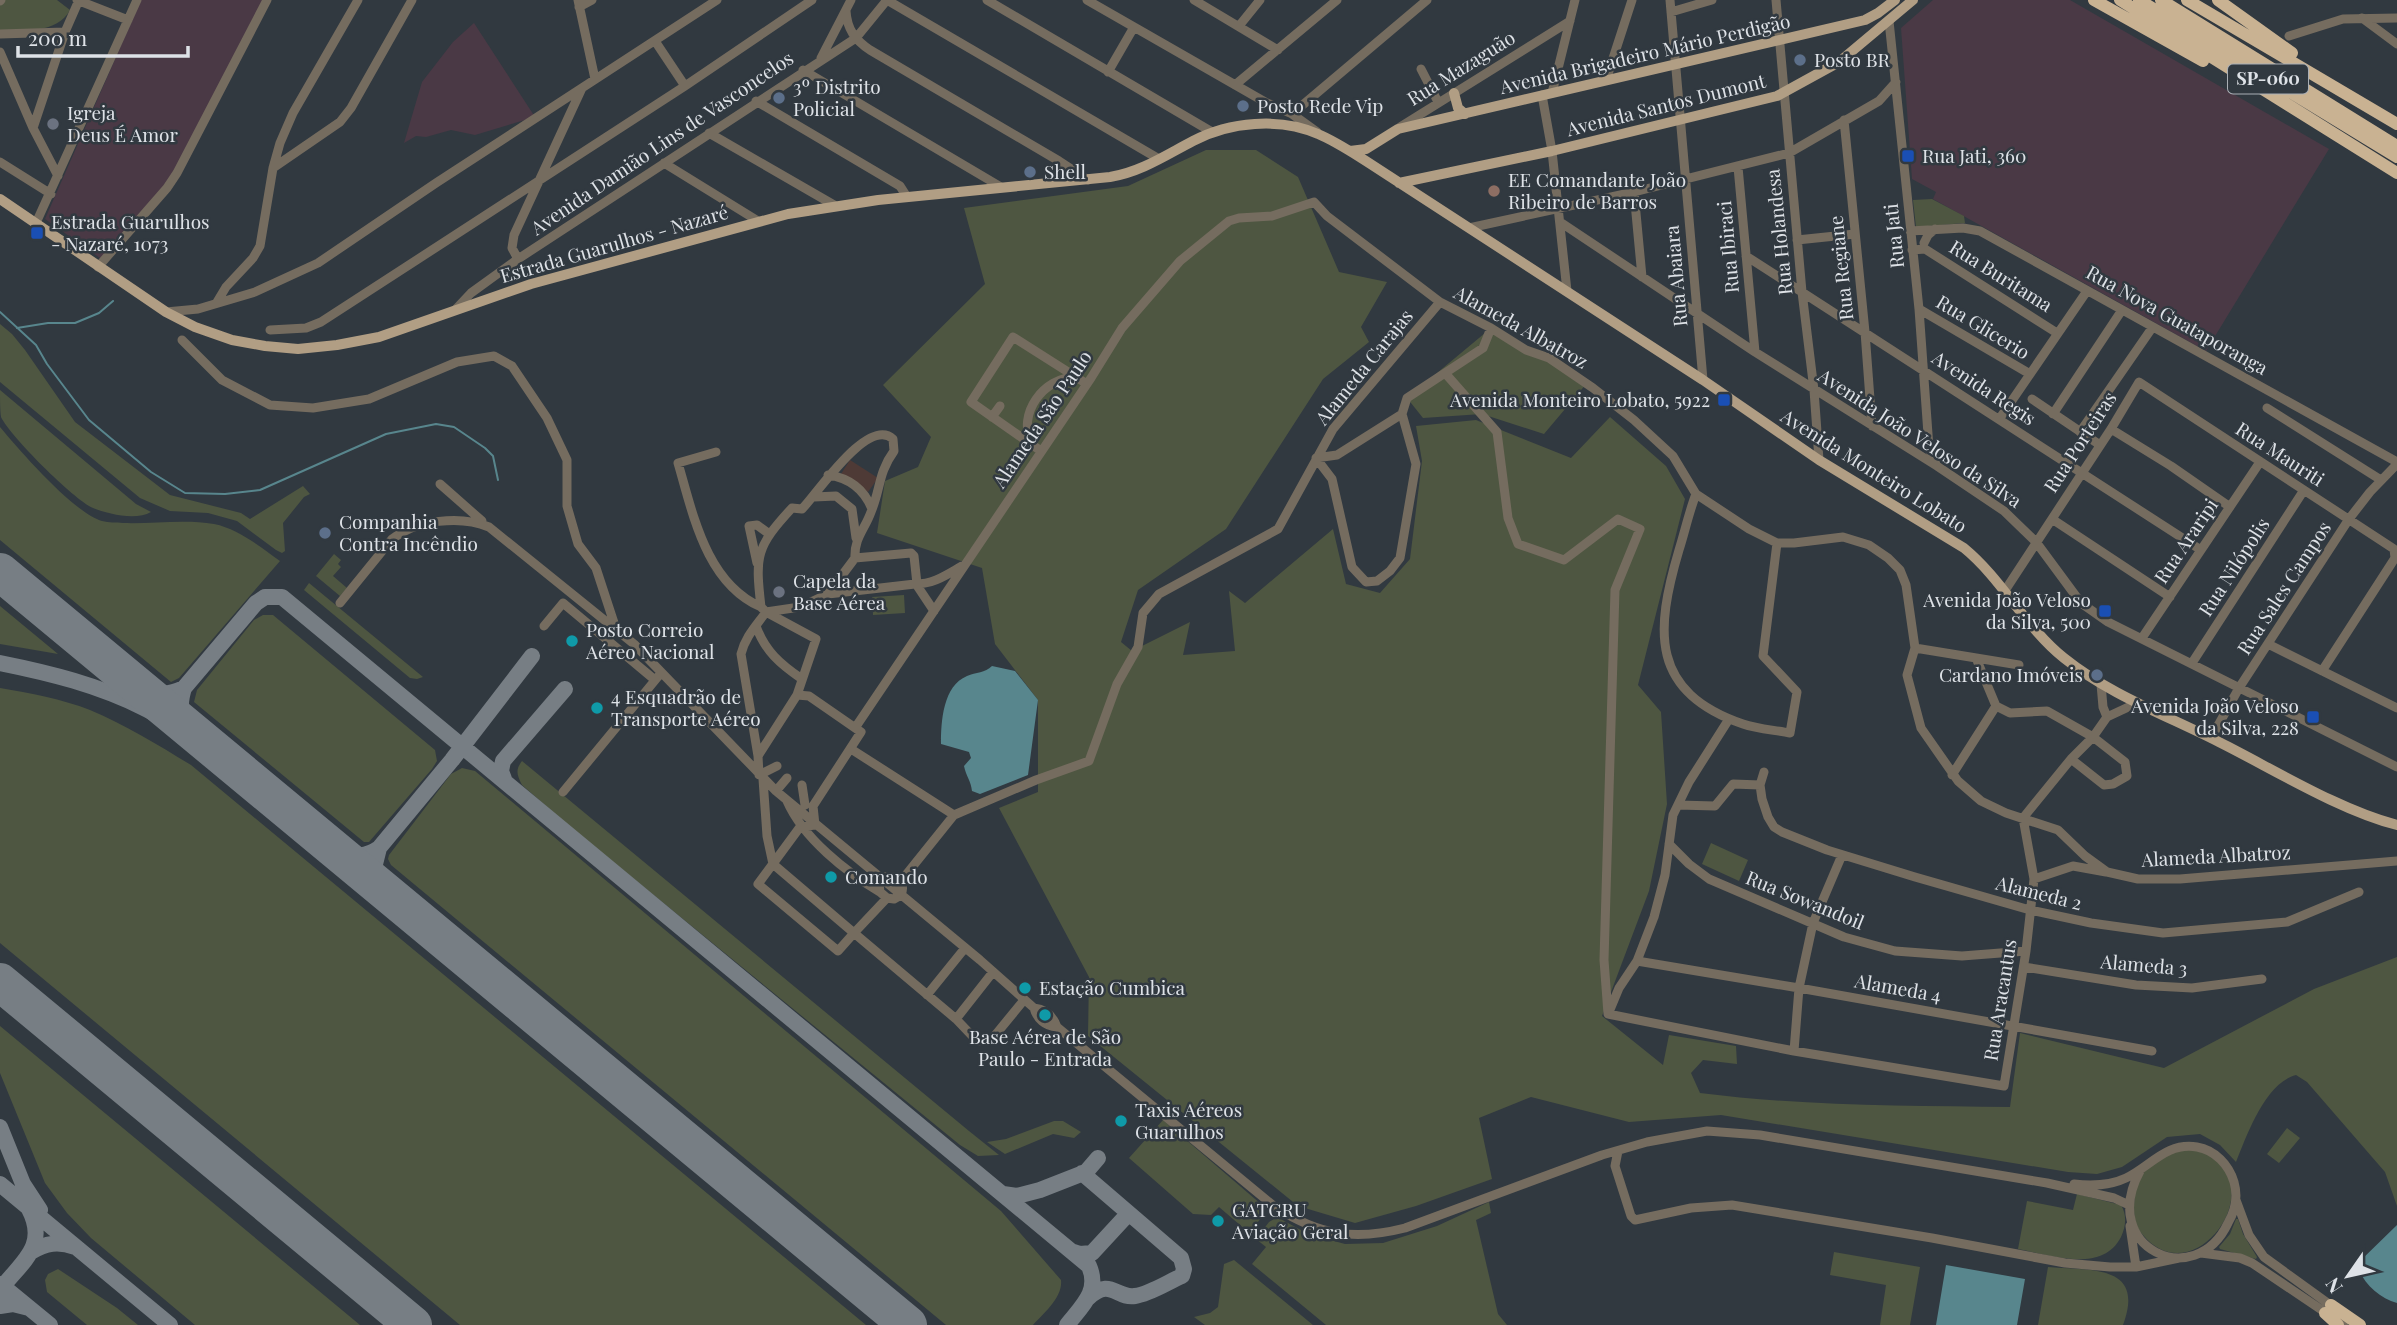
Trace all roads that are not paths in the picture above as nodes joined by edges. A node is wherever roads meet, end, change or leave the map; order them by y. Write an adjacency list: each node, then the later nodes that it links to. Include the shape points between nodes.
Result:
1 (78, 0): 35 (street); 40 (street)
2 (137, 0): 35 (street)
3 (267, 0): 125 (street, via 177,173)
4 (358, 0): 95 (street, via 293,113)
5 (412, 0): 95 (street, via 346,115)
6 (592, 0): 30 (street)
7 (717, 0): 45 (street)
8 (811, 0): 60 (street)
9 (851, 0): 31 (street)
10 (887, 0): 43 (street, Avenida Damião Lins de Vasconcelos); 90 (street)
11 (987, 0): 54 (street)
12 (1087, 0): 39 (street)
13 (1194, 0): 38 (street)
14 (1261, 0): 38 (street)
15 (1337, 0): 47 (street)
16 (1427, 0): 73 (street)
17 (1575, 0): 36 (street)
18 (1632, 0): 56 (street)
19 (1670, 0): 32 (street, Rua Abaiara)
20 (1712, 0): 32 (street)
21 (1776, 0): 44 (street, Rua Holandesa)
22 (1895, 0): 44 (main road, Avenida Brigadeiro Mário Perdigão, via 1865,20)
23 (1913, 0): 37 (main road, Avenida Santos Dumont)
24 (2094, 0): 58 (highway, via 2210,65)
25 (2120, 0): 58 (highway, SP-060)
26 (2139, 0): 89 (highway, SP-060)
27 (2161, 0): 85 (highway, SP-060)
28 (2187, 0): 71 (highway, SP-060)
29 (2218, 0): 71 (highway)
30 (579, 4): 55 (street)
31 (846, 11): 43 (street); 49 (street)
32 (1671, 12): 50 (street, Rua Abaiara)
33 (2362, 18): 34 (street); 42 (street, via 2343,19); 46 (street)
34 (2397, 18)
35 (128, 20): 97 (street)
36 (1570, 21): 62 (street, Rua Mazaguão); 64 (street)
37 (1889, 21): 57 (street, Rua Jati); 63 (main road, Avenida Santos Dumont, via 1839,62)
38 (1239, 26): 47 (street)
39 (1134, 27): 54 (street); 59 (street)
40 (65, 32): 41 (street); 65 (street)
41 (0, 34)
42 (2289, 36)
43 (856, 37): 49 (street, Avenida Damião Lins de Vasconcelos); 99 (street, via 883,58)
44 (1780, 40): 50 (main road, Avenida Brigadeiro Mário Perdigão); 63 (street, Rua Holandesa)
45 (655, 41): 55 (street); 60 (street)
46 (2397, 44)
47 (1278, 50): 59 (street)
48 (0, 52): 51 (street)
49 (821, 58): 53 (street, Avenida Damião Lins de Vasconcelos)
50 (1675, 64): 56 (main road, Avenida Brigadeiro Mário Perdigão); 76 (street, Rua Abaiara)
51 (3, 66): 66 (street)
52 (1421, 69): 70 (street)
53 (803, 70): 67 (street, Avenida Damião Lins de Vasconcelos); 102 (street)
54 (1108, 72): 81 (street)
55 (596, 79): 61 (street)
56 (1606, 80): 64 (main road, Avenida Brigadeiro Mário Perdigão)
57 (1896, 82): 68 (street); 72 (street, Rua Jati)
58 (2254, 84): 96 (highway, SP-060)
59 (1235, 85): 69 (street)
60 (685, 86): 100 (street)
61 (583, 87): 100 (street); 132 (street, via 318,263 255,292)
62 (1454, 93): 70 (street, Rua Mazaguão); 74 (main road)
63 (1784, 93): 76 (main road, Avenida Santos Dumont); 88 (street, Rua Holandesa)
64 (1547, 94): 74 (main road, Avenida Brigadeiro Mário Perdigão); 86 (street)
65 (43, 96): 66 (street, via 32,100); 79 (street)
66 (20, 97): 79 (street)
67 (756, 101): 82 (street, Avenida Damião Lins de Vasconcelos); 105 (street, via 900,186)
68 (1879, 101): 72 (street, via 1894,99); 75 (street)
69 (1265, 102): 73 (street); 77 (street)
70 (1438, 102): 80 (street, Rua Mazaguão)
71 (2364, 104): 78 (highway, SP-060)
72 (1899, 107): 115 (street, Rua Jati)
73 (1292, 114): 83 (street)
74 (1465, 114): 80 (main road, Avenida Brigadeiro Mário Perdigão)
75 (1844, 120): 88 (street); 117 (street, Rua Regiane)
76 (1680, 121): 86 (main road, Avenida Santos Dumont); 98 (street, Rua Abaiara)
77 (1273, 124): 81 (main road, Estrada Guarulhos - Nazaré); 83 (main road, Avenida Monteiro Lobato, via 1301,127)
78 (2397, 124)
79 (33, 128): 97 (street)
80 (1398, 129): 84 (main road, Rua Mazaguão)
81 (1212, 132): 90 (main road, Estrada Guarulhos - Nazaré)
82 (709, 133): 92 (street, Avenida Damião Lins de Vasconcelos); 108 (street)
83 (1324, 137): 87 (main road, Avenida Monteiro Lobato)
84 (1371, 146): 87 (main road, Rua Mazaguão); 93 (main road)
85 (2397, 146)
86 (1552, 150): 101 (main road, Avenida Santos Dumont); 109 (street)
87 (1350, 151): 93 (main road, Avenida Monteiro Lobato)
88 (1789, 153): 94 (street); 118 (street, Rua Holandesa)
89 (2397, 157)
90 (1159, 159): 99 (main road, Estrada Guarulhos - Nazaré, via 1128,174)
91 (0, 162): 104 (street)
92 (664, 163): 110 (street); 124 (street, Avenida Damião Lins de Vasconcelos)
93 (1369, 163): 101 (main road, Avenida Monteiro Lobato)
94 (1738, 167): 98 (street); 122 (street, Rua Ibiraci)
95 (272, 168): 132 (street, via 260,246)
96 (2397, 173)
97 (58, 176): 104 (street)
98 (1684, 179): 103 (street); 131 (street, Rua Abaiara)
99 (1088, 180): 102 (main road, Estrada Guarulhos - Nazaré)
100 (538, 182): 124 (street, via 512,241); 145 (street, via 321,322 306,328)
101 (1399, 183): 113 (main road, Avenida Monteiro Lobato)
102 (1001, 187): 105 (main road, Estrada Guarulhos - Nazaré)
103 (1634, 192): 109 (street); 123 (street)
104 (51, 194): 112 (street)
105 (907, 197): 108 (main road, Estrada Guarulhos - Nazaré)
106 (0, 199): 112 (main road, Estrada Guarulhos - Nazaré)
107 (1314, 202): 133 (street, Alameda Albatroz); 159 (street, Alameda São Paulo, via 1272,216 1229,221 1180,261 1122,328)
108 (834, 205): 110 (main road, Estrada Guarulhos - Nazaré)
109 (1558, 209): 111 (street); 113 (street)
110 (758, 221): 138 (main road, Estrada Guarulhos - Nazaré, via 531,284)
111 (1560, 222): 116 (street, Avenida João Veloso da Silva); 119 (street)
112 (36, 223): 125 (main road, Estrada Guarulhos - Nazaré)
113 (1469, 228): 128 (main road, Avenida Monteiro Lobato)
114 (1935, 229): 115 (street, Rua Nova Guataporanga); 120 (street, via 1927,235); 129 (street, Rua Nova Guataporanga, via 1980,231)
115 (1915, 231): 120 (street, Rua Buritama); 121 (street, Rua Jati)
116 (1578, 234): 119 (street); 126 (street, Avenida João Veloso da Silva)
117 (1855, 234): 118 (street); 146 (street, Rua Regiane)
118 (1797, 240): 130 (street, Rua Holandesa)
119 (1562, 241): 128 (street)
120 (1925, 246): 121 (street, Rua Buritama); 147 (street, Rua Buritama)
121 (1912, 250): 136 (street, Rua Jati)
122 (1746, 256): 130 (street, Avenida Regis); 142 (street, Rua Ibiraci)
123 (1640, 258): 126 (street); 127 (street)
124 (518, 259): 138 (street, Avenida Damião Lins de Vasconcelos)
125 (98, 267): 139 (main road, Estrada Guarulhos - Nazaré)
126 (1630, 269): 127 (street, Avenida João Veloso da Silva)
127 (1642, 277): 134 (street, Avenida João Veloso da Silva)
128 (1567, 291): 157 (main road, Avenida Monteiro Lobato)
129 (2087, 291): 137 (street, Rua Nova Guataporanga); 147 (street)
130 (1802, 292): 146 (street, Avenida Regis); 151 (street, Rua Holandesa)
131 (1695, 296): 134 (street); 140 (street, Rua Abaiara)
132 (216, 302): 135 (street)
133 (1440, 302): 143 (street, Alameda Albatroz); 181 (street, Alameda Carajas, via 1333,429)
134 (1686, 306): 140 (street, Avenida João Veloso da Silva)
135 (198, 309): 139 (street); 141 (street)
136 (1919, 309): 152 (street, Rua Jati); 154 (street, Rua Glicerio)
137 (2122, 310): 144 (street, Rua Nova Guataporanga); 168 (street)
138 (453, 312): 141 (main road, Estrada Guarulhos - Nazaré, via 365,341 298,349 232,340)
139 (166, 313): 141 (main road, Estrada Guarulhos - Nazaré)
140 (1697, 313): 149 (street, Avenida João Veloso da Silva); 157 (street, Rua Abaiara)
141 (184, 321)
142 (1752, 325): 149 (street); 150 (street, Rua Ibiraci)
143 (1490, 328): 153 (street, via 1483,348); 191 (street, Alameda Albatroz, via 1549,358 1634,420 1673,456)
144 (2152, 328): 174 (street); 184 (street, Rua Nova Guataporanga)
145 (270, 330)
146 (1865, 332): 152 (street, Avenida Regis); 166 (street, Rua Regiane)
147 (2057, 333): 154 (street)
148 (182, 340): 218 (street, via 222,380 270,405 313,408 369,398 457,362 481,358 494,356 512,366 547,418 567,460 567,506 578,544 596,568)
149 (1741, 343): 150 (street, Avenida João Veloso da Silva)
150 (1755, 352): 156 (street, Avenida João Veloso da Silva)
151 (1811, 367): 156 (street); 160 (street, Rua Holandesa)
152 (1923, 370): 170 (street, Avenida Regis); 177 (street, Rua Jati)
153 (1445, 373): 167 (street, via 1407,398); 282 (street, via 1497,432 1508,518 1518,544 1564,560 1618,519 1640,529 1615,590 1604,960)
154 (2030, 374): 170 (street)
155 (1076, 377): 159 (street); 169 (street, via 1013,337 971,402); 175 (street, via 1048,385 1030,412 1027,434)
156 (1796, 378): 160 (street, Avenida João Veloso da Silva)
157 (1703, 380): 182 (main road, Avenida Monteiro Lobato)
158 (2139, 382): 173 (street, Rua Porteiras); 183 (street, Rua Mauriti)
159 (1087, 384): 179 (street, Alameda São Paulo)
160 (1814, 390): 161 (street, Avenida João Veloso da Silva); 165 (street, Rua Holandesa)
161 (1829, 399): 165 (street); 171 (street, Avenida João Veloso da Silva)
162 (2032, 400): 168 (street)
163 (1000, 406): 169 (street)
164 (2267, 408): 188 (street)
165 (1815, 412): 182 (street, Rua Holandesa)
166 (1871, 412): 171 (street); 172 (street, Rua Regiane)
167 (1402, 414): 181 (street, via 1337,455); 181 (street, via 1416,464 1401,558 1377,581 1366,582 1352,567 1332,479)
168 (2053, 414): 174 (street)
169 (992, 417): 175 (street)
170 (2000, 418): 186 (street, Avenida Regis)
171 (1862, 420): 172 (street, Avenida João Veloso da Silva)
172 (1872, 426): 180 (street, Avenida João Veloso da Silva)
173 (2111, 429): 176 (street, Rua Porteiras); 194 (street)
174 (2080, 432): 176 (street)
175 (1033, 445): 179 (street)
176 (2100, 445): 186 (street, Rua Porteiras)
177 (1929, 448): 180 (street); 185 (street, Rua Jati)
178 (716, 452): 214 (street, via 678,463 698,533 734,590)
179 (1041, 452): 207 (street, Alameda São Paulo)
180 (1922, 457): 185 (street, Avenida João Veloso da Silva)
181 (1316, 458): 254 (street, Alameda Carajas, via 1278,529 1159,593 1143,612 1138,647 1117,684 1089,761)
182 (1819, 460): 210 (main road, Avenida Monteiro Lobato, via 1964,548)
183 (2260, 462): 190 (street, Rua Mauriti); 194 (street, Rua Araripi)
184 (2397, 463): 188 (street, Rua Sales Campos)
185 (1937, 466): 203 (street, Avenida João Veloso da Silva, via 2004,512)
186 (2082, 473): 196 (street, Rua Porteiras); 205 (street, Avenida Regis)
187 (828, 475): 192 (street); 195 (street, via 841,476 866,493); 195 (street, via 874,436 890,436 894,451 881,473)
188 (2382, 480): 197 (street, Rua Sales Campos)
189 (440, 484): 193 (street)
190 (2304, 491): 197 (street, Rua Mauriti); 223 (street, Rua Nilópolis)
191 (1696, 494): 204 (street, Alameda Albatroz); 235 (street, via 1664,611 1664,641 1671,673 1687,694)
192 (814, 497): 200 (street, via 802,509 792,508); 202 (street, via 835,496 852,509)
193 (463, 504): 198 (street); 199 (street)
194 (2230, 507): 205 (street, Rua Araripi)
195 (872, 509): 202 (street)
196 (2052, 519): 203 (street, Rua Porteiras); 212 (street)
197 (2349, 519): 220 (street, Rua Sales Campos); 225 (street, Rua Mauriti, via 2394,549 2395,558)
198 (461, 520): 199 (street); 213 (street, via 402,531)
199 (489, 527): 218 (street)
200 (767, 535): 201 (street); 201 (street, via 757,525 749,526); 208 (street)
201 (751, 539): 208 (street)
202 (856, 540): 206 (street)
203 (2036, 542): 210 (street, Rua Porteiras); 219 (street, Avenida João Veloso da Silva, via 2081,603)
204 (1777, 543): 221 (street, Alameda Albatroz, via 1843,537 1869,545 1888,558 1906,585); 235 (street, via 1763,656 1797,692 1790,733)
205 (2201, 550): 212 (street, Rua Araripi)
206 (855, 558): 209 (street, via 911,553); 211 (street)
207 (966, 563): 209 (street, via 928,584); 215 (street, Alameda São Paulo)
208 (757, 564): 214 (street)
209 (917, 584): 211 (street); 215 (street)
210 (2004, 592): 228 (main road, Avenida Monteiro Lobato, via 2051,647)
211 (828, 594): 214 (street, via 800,607)
212 (2170, 597): 219 (street, Rua Araripi)
213 (340, 603)
214 (764, 609): 217 (street); 227 (street, via 816,639)
215 (934, 611): 236 (street, Alameda São Paulo)
216 (544, 626): 226 (street, via 563,603)
217 (756, 626): 227 (street, via 775,659); 240 (street, via 741,654)
218 (617, 631): 226 (street)
219 (2142, 639): 223 (street, Avenida João Veloso da Silva)
220 (2267, 644): 225 (street); 229 (street, Rua Sales Campos)
221 (1915, 648): 222 (street); 245 (street, Alameda Albatroz, via 1907,675 1921,727)
222 (1976, 658): 224 (street); 232 (street)
223 (2192, 663): 229 (street, Avenida João Veloso da Silva)
224 (2019, 665)
225 (2322, 671): 233 (street)
226 (658, 677): 246 (street); 250 (street)
227 (802, 679): 230 (street)
228 (2101, 684): 231 (main road, Avenida Monteiro Lobato); 234 (street)
229 (2239, 688): 238 (street, Rua Sales Campos); 243 (street, Avenida João Veloso da Silva)
230 (797, 695): 236 (street, via 809,696); 240 (street)
231 (2137, 703): 234 (street); 238 (main road, Avenida Monteiro Lobato)
232 (1996, 706): 237 (street, via 2010,713 2047,711); 245 (street)
233 (2397, 708)
234 (2107, 717): 237 (street)
235 (1729, 719): 252 (street)
236 (855, 728): 239 (street, via 861,732)
237 (2093, 737): 241 (street); 241 (street, via 2125,762 2127,776 2104,785)
238 (2211, 738): 257 (main road, Avenida Monteiro Lobato, via 2325,796)
239 (851, 749): 253 (street); 254 (street)
240 (758, 756): 246 (street)
241 (2071, 759): 255 (street)
242 (777, 766): 246 (street)
243 (2397, 767)
244 (1764, 772): 249 (street)
245 (1952, 775): 255 (street, Alameda Albatroz, via 1981,801)
246 (761, 777): 251 (street); 262 (street)
247 (786, 778): 251 (street)
248 (802, 785): 253 (street)
249 (1760, 785): 252 (street, via 1733,784 1714,806); 260 (street, Alameda 2, via 1774,827)
250 (563, 792)
251 (776, 792): 253 (street)
252 (1678, 805): 259 (street, via 1670,824)
253 (802, 809): 256 (street); 256 (street); 258 (street)
254 (954, 815): 266 (street)
255 (2022, 818): 263 (street, Alameda Albatroz, via 2058,830); 265 (street, Rua Aracantus)
256 (815, 825): 258 (street); 264 (street)
257 (2397, 825)
258 (800, 827): 262 (street); 268 (street, via 859,880)
259 (1669, 844): 271 (street, Rua Sowandoil, via 1709,879); 275 (street, via 1657,907)
260 (1842, 855): 270 (street, Alameda 2); 271 (street)
261 (2397, 860): 263 (street, Alameda Albatroz, via 2180,879 2138,879)
262 (773, 864): 272 (street); 272 (street, via 758,884 838,951)
263 (2107, 872): 265 (street, via 2073,866)
264 (881, 879): 266 (street, via 890,876); 268 (street); 269 (street)
265 (2034, 879): 270 (street, Rua Aracantus)
266 (901, 881): 269 (street)
267 (2360, 892): 270 (street, Alameda 2, via 2287,922 2163,933)
268 (883, 895): 269 (street, via 894,899); 272 (street)
269 (901, 895): 273 (street)
270 (2030, 910): 274 (street, Rua Aracantus)
271 (1813, 923): 274 (street, Rua Sowandoil, via 1895,951 1962,956); 279 (street)
272 (854, 933): 280 (street)
273 (965, 948): 277 (street); 280 (street)
274 (2026, 951): 276 (street, Rua Aracantus)
275 (1637, 961): 279 (street, Alameda 4); 282 (street)
276 (2024, 967): 278 (street, Alameda 3, via 2136,985 2192,988); 284 (street, Rua Aracantus)
277 (993, 972): 281 (street); 283 (street)
278 (2262, 979)
279 (1800, 988): 284 (street, Alameda 4); 285 (street)
280 (928, 995): 283 (street)
281 (1024, 1000): 283 (street, via 992,1039 977,1041); 288 (street, via 1042,1009 1057,1027 1275,1207 1321,1231 1380,1235)
282 (1608, 1014): 285 (street, Rua Aracantus)
283 (956, 1019)
284 (2014, 1028): 285 (street, Rua Aracantus, via 2004,1086); 286 (street, Alameda 4)
285 (1794, 1051)
286 (2152, 1051)
287 (1618, 1151): 288 (street); 289 (street); 291 (street, via 1674,1136 1733,1132)
288 (1602, 1156): 289 (street)
289 (1615, 1166): 297 (street, via 1635,1220 1732,1205 2065,1262)
290 (2140, 1171): 291 (street, via 2105,1184); 292 (street, via 2165,1151 2200,1148 2229,1171); 293 (street)
291 (2047, 1183): 293 (street)
292 (2236, 1200): 295 (street, via 2225,1231); 298 (street, via 2249,1235 2264,1256)
293 (2129, 1205): 294 (street)
294 (2131, 1224): 296 (street, via 2149,1248); 297 (street)
295 (2201, 1253): 296 (street); 298 (street, via 2252,1263)
296 (2179, 1258): 297 (street)
297 (2136, 1266)
298 (2328, 1309): 299 (highway); 300 (street); 301 (street); 302 (highway)
299 (2338, 1325)
300 (2344, 1325)
301 (2352, 1325)
302 (2360, 1325)

